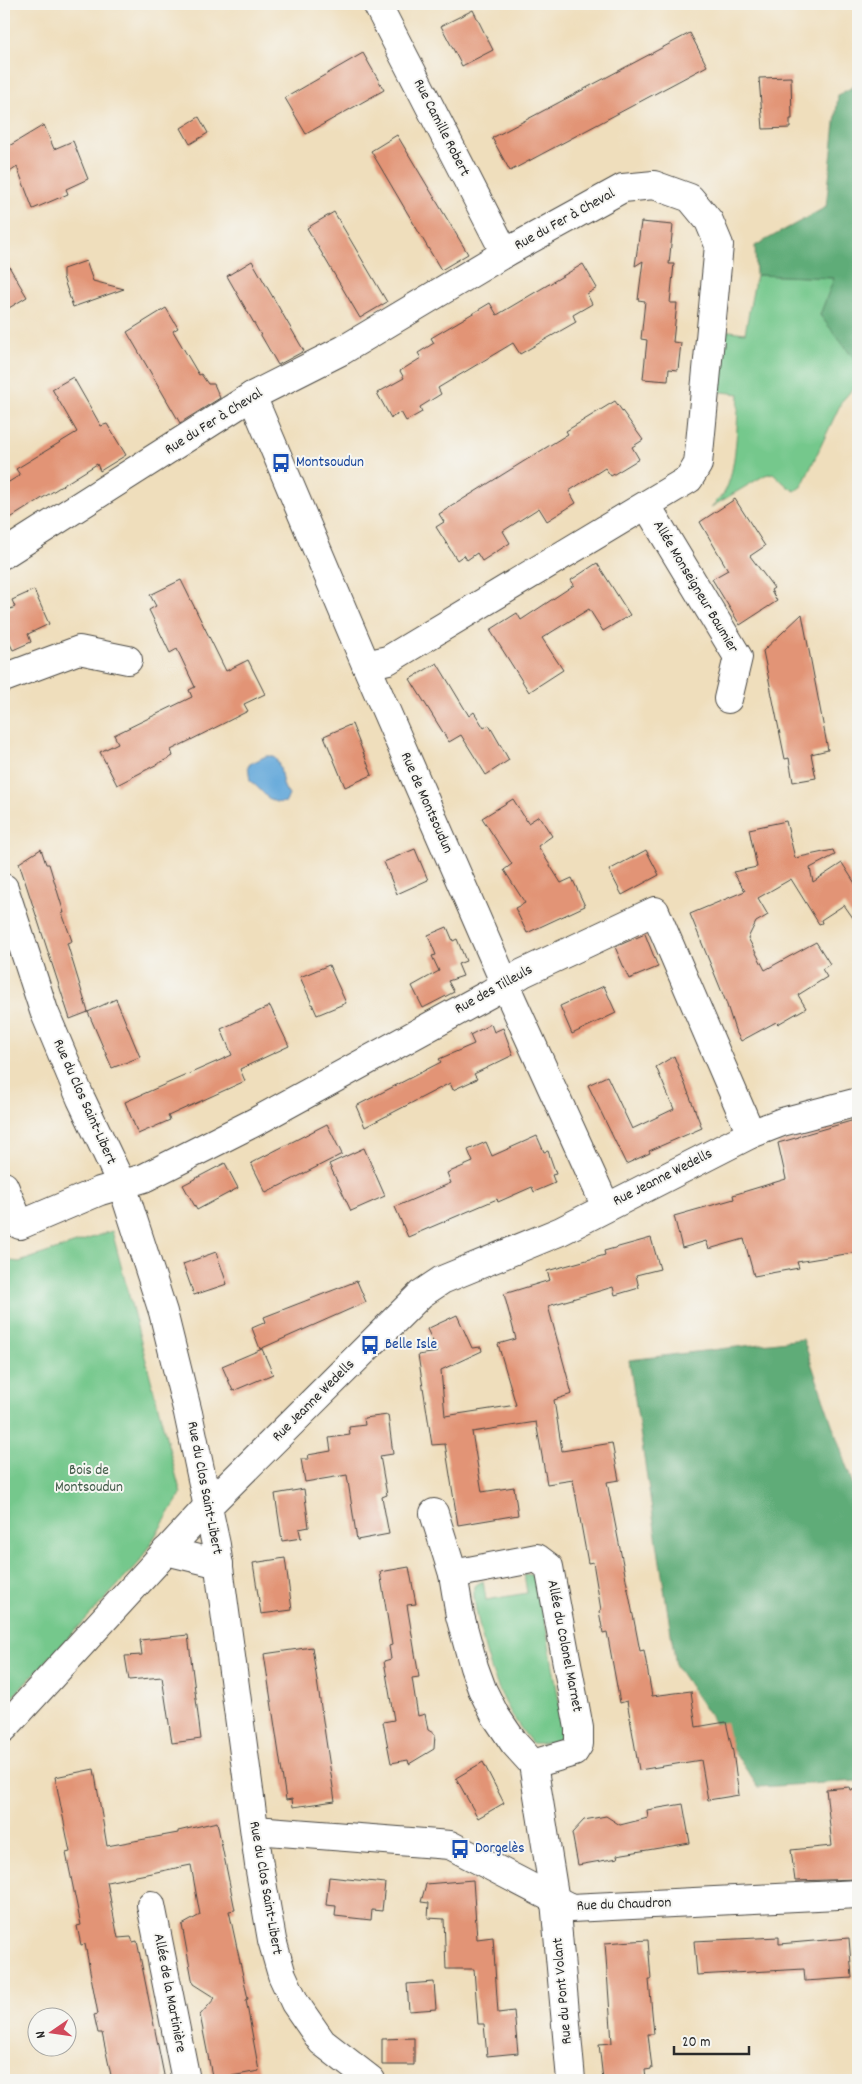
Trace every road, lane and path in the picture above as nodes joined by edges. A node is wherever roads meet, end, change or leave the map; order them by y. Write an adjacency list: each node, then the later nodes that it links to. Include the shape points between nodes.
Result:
1 (377, 4): 2 (street, Rue Camille Robert)
2 (505, 253): 3 (street, Rue du Fer à Cheval, via 343,350); 4 (street, Rue du Fer à Cheval, via 623,188 654,186 690,198 709,220 719,245 698,464 689,479)
3 (252, 396): 5 (street, Rue du Fer à Cheval); 7 (street, Rue de Montsoudun)
4 (647, 506): 7 (street, Rue du Fer à Cheval, via 388,660); 9 (street, Allée Monseigneur Baumier, via 738,657)
5 (4, 554)
6 (128, 660): 8 (street, via 79,650)
7 (366, 665): 11 (street, Rue de Montsoudun)
8 (4, 678)
9 (728, 699)
10 (4, 888): 14 (street, Rue du Clos Saint-Libert, via 44,1011)
11 (506, 983): 13 (street, Rue des Tilleuls, via 654,911); 14 (street, Rue des Tilleuls, via 255,1122 144,1178); 16 (street, Rue de Montsoudun)
12 (858, 1102): 13 (street, Rue Jeanne Wedells, via 782,1122)
13 (751, 1134): 16 (street, Rue Jeanne Wedells)
14 (122, 1185): 15 (street, Rue des Tilleuls, via 20,1225); 17 (street, Rue du Clos Saint-Libert, via 163,1312)
15 (4, 1186)
16 (606, 1207): 17 (street, Rue Jeanne Wedells, via 561,1231 442,1280 421,1294)
17 (209, 1505): 19 (street, Rue Jeanne Wedells); 20 (street, Rue du Clos Saint-Libert)
18 (434, 1513): 21 (street)
19 (166, 1552): 20 (street); 22 (street, Rue Jeanne Wedells)
20 (219, 1564): 24 (street, Rue du Clos Saint-Libert)
21 (453, 1574): 23 (street, via 460,1616 482,1689 514,1743); 23 (street, Allée du Colonel Marnet, via 537,1558 549,1567 580,1728 579,1744 574,1752)
22 (4, 1728)
23 (534, 1764): 26 (street)
24 (255, 1830): 26 (street, Rue du Chaudron, via 450,1845); 28 (street, Rue du Clos Saint-Libert, via 272,1940 282,1975 295,2003 322,2042)
25 (858, 1894): 26 (street, Rue du Chaudron, via 602,1908 571,1908)
26 (555, 1901): 30 (street, Rue du Pont Volant)
27 (151, 1905): 29 (street, Allée de la Martinière)
28 (357, 2076)
29 (186, 2080)
30 (571, 2080)

